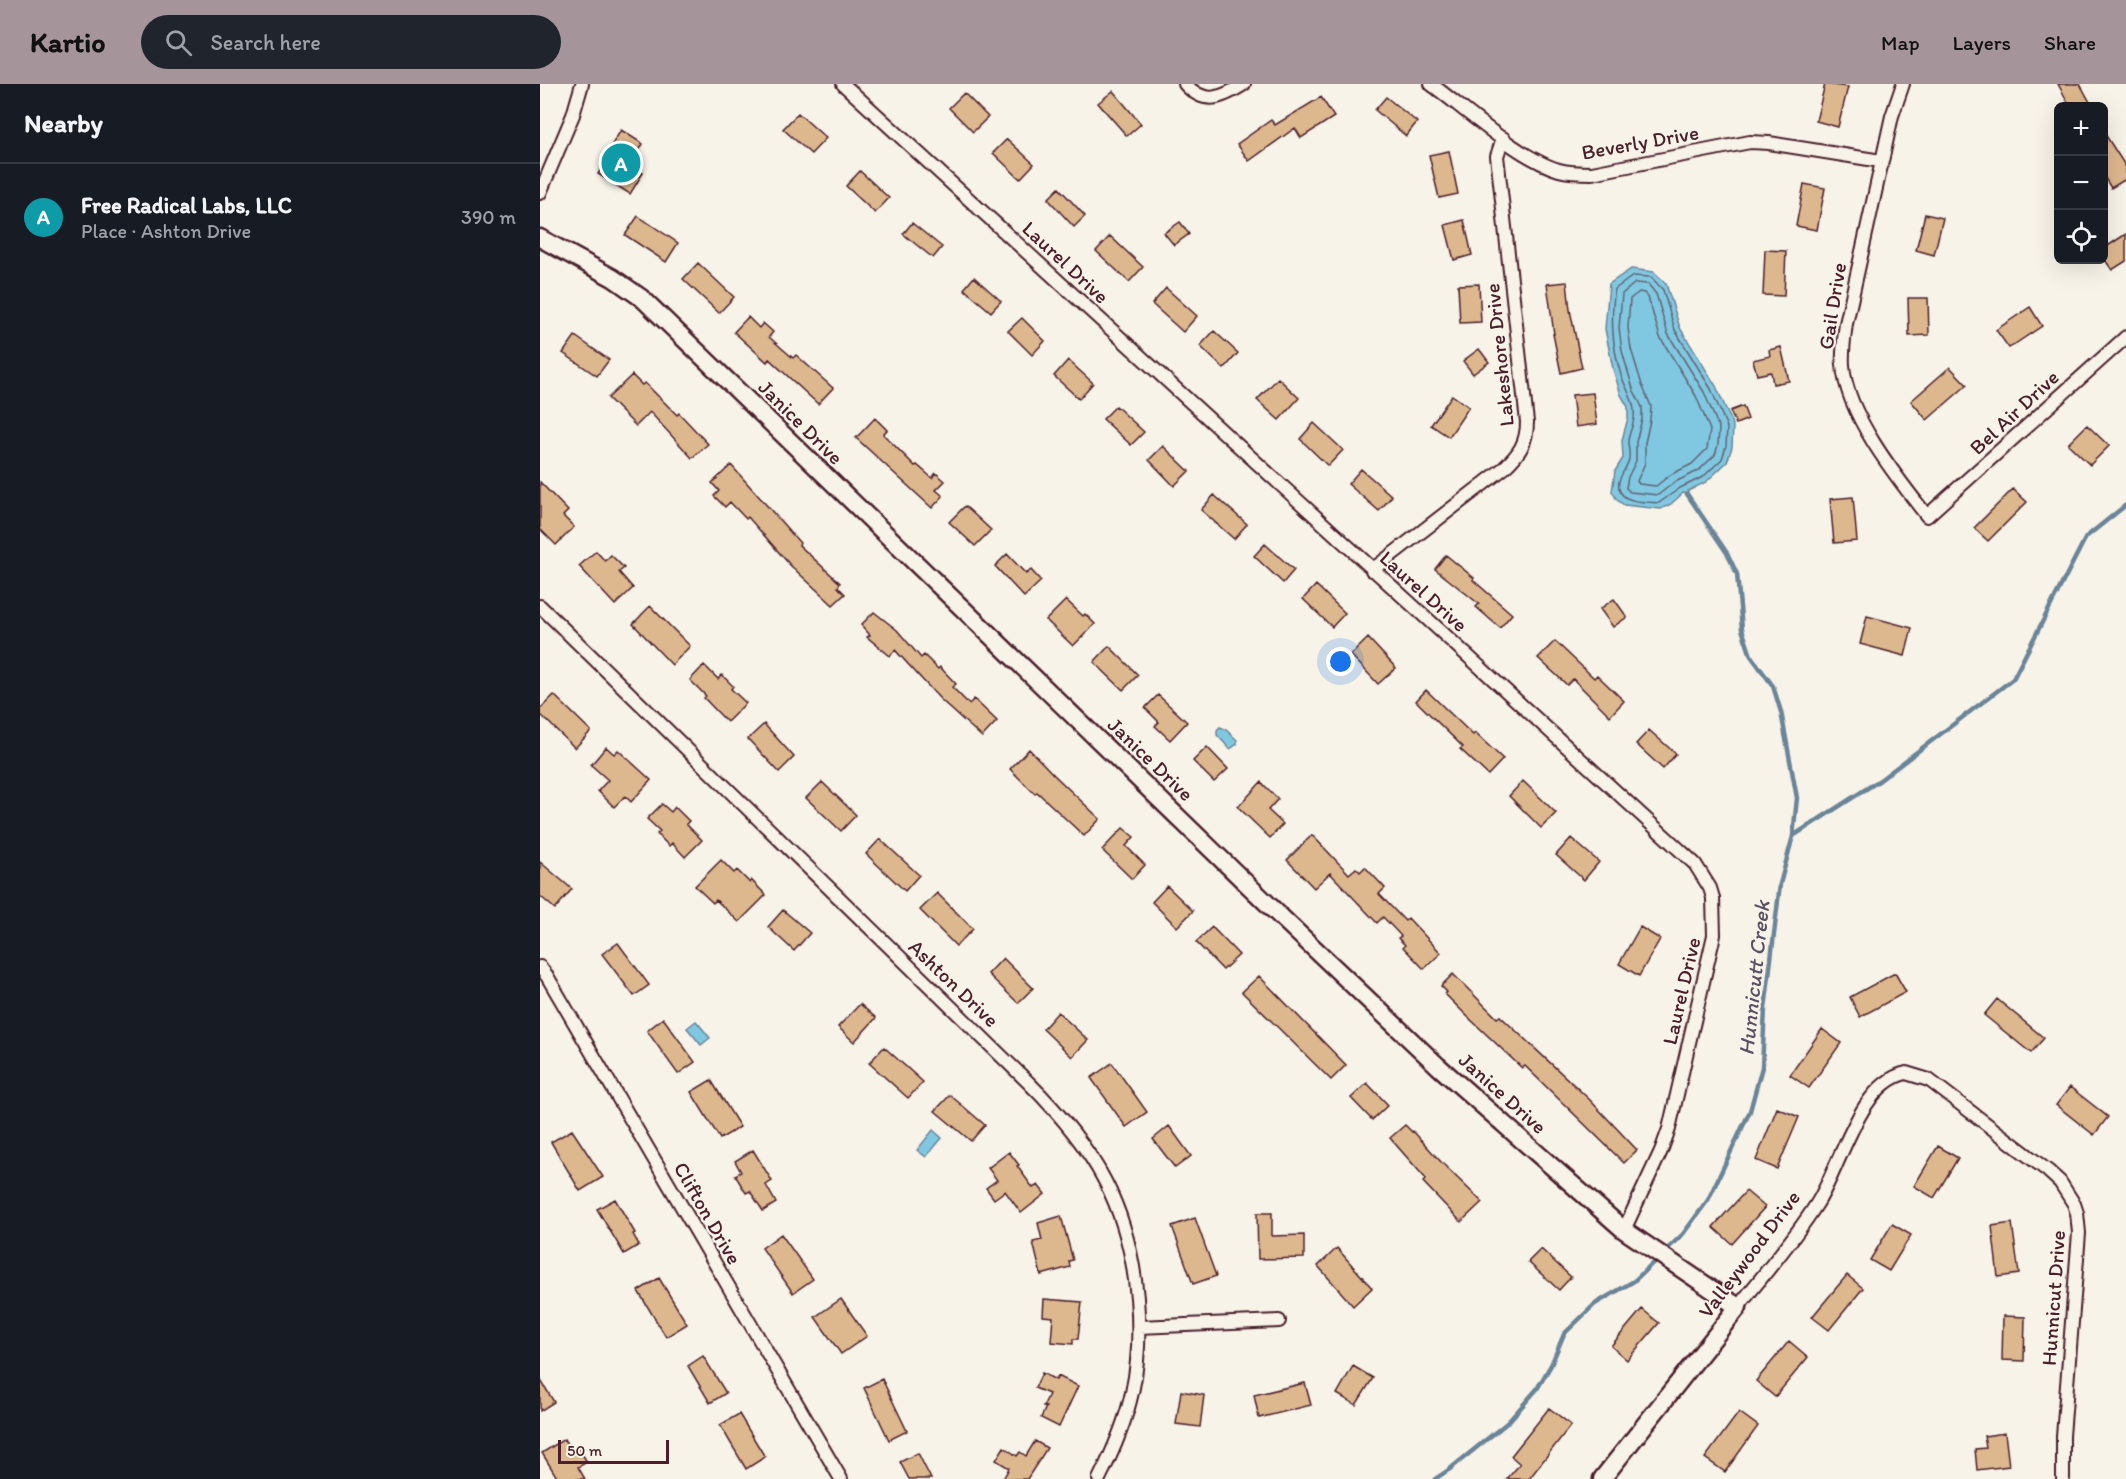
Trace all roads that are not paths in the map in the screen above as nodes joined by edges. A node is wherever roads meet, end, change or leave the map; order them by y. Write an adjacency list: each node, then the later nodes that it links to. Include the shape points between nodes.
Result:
1 (582, 84): 9 (street)
2 (843, 84): 13 (street, Laurel Drive)
3 (1185, 84): 4 (street, via 1200,96 1214,98)
4 (1244, 84)
5 (1431, 84): 7 (street, Beverly Drive)
6 (1903, 84): 8 (street, Gail Drive)
7 (1503, 138): 8 (street, Beverly Drive, via 1544,164 1576,173 1612,170 1750,142); 13 (street, Lakeshore Drive, via 1497,156 1527,422 1525,441 1504,468)
8 (1881, 161): 12 (street, Gail Drive, via 1842,345 1843,367 1859,414 1896,477)
9 (540, 193)
10 (540, 238): 17 (street, Janice Drive, via 627,287 663,317 1293,929 1480,1104)
11 (2126, 337): 12 (street, Bel Air Drive)
12 (1927, 516)
13 (1372, 570): 17 (street, Laurel Drive, via 1695,864 1710,888 1714,935 1669,1129)
14 (540, 606): 20 (street, Ashton Drive, via 1037,1090 1074,1131 1103,1175 1123,1222 1134,1264)
15 (540, 967): 21 (street, Clifton Drive)
16 (1929, 1080): 18 (street, Valleywood Drive, via 1906,1072 1886,1080 1877,1089 1817,1204); 24 (street, Hunnicut Drive, via 2048,1171 2068,1192 2077,1214)
17 (1623, 1230): 18 (street, Janice Drive)
18 (1738, 1307): 23 (street, Valleywood Drive)
19 (1280, 1320): 20 (street)
20 (1139, 1327): 22 (street, Ashton Drive, via 1133,1394)
21 (841, 1479)
22 (1099, 1479)
23 (1602, 1479)
24 (2063, 1479)

